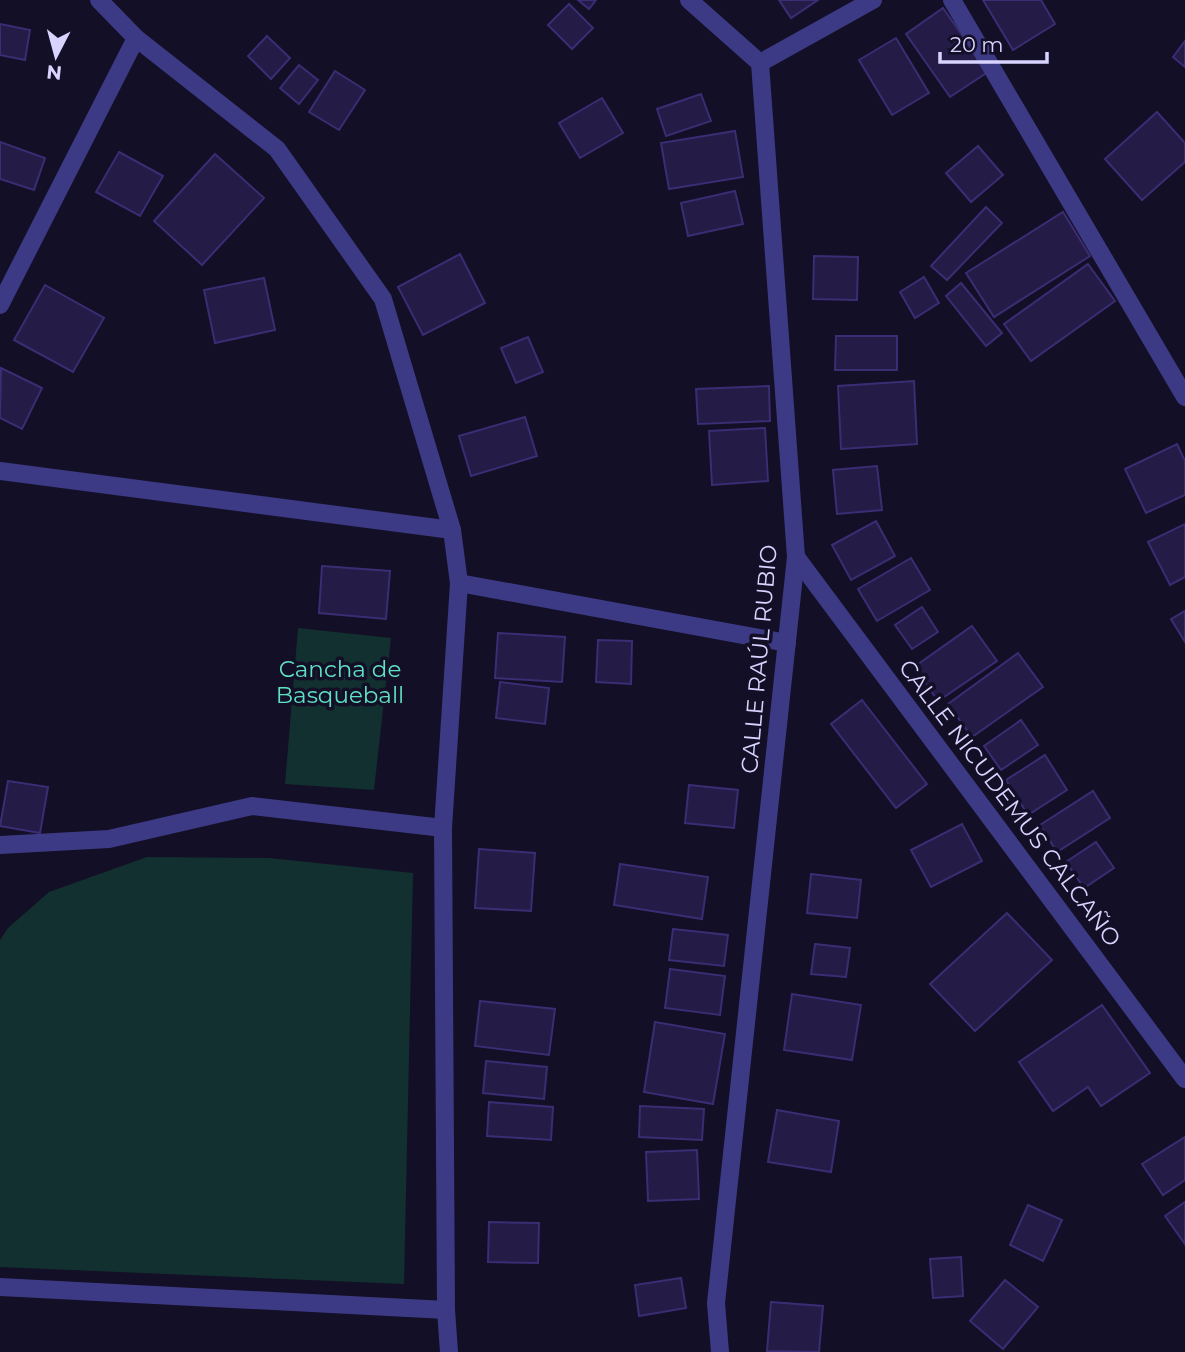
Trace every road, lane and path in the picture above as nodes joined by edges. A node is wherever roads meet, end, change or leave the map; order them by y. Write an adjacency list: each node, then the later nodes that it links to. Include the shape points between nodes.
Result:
1 (99, 0): 5 (street)
2 (689, 0): 6 (street)
3 (873, 0): 6 (street)
4 (952, 0): 8 (street)
5 (136, 38): 7 (street); 10 (street, via 277,149 383,299)
6 (760, 63): 11 (street, CALLE RAÚL RUBIO)
7 (0, 305)
8 (1185, 397)
9 (0, 471): 10 (street)
10 (452, 530): 12 (street)
11 (796, 557): 13 (street, CALLE RAÚL RUBIO); 16 (street, CALLE NICUDEMUS CALCAÑO)
12 (458, 583): 13 (street); 14 (street)
13 (787, 643): 20 (street, CALLE RAÚL RUBIO, via 716,1303)
14 (443, 828): 15 (street, via 252,806 108,839); 18 (street)
15 (0, 845)
16 (1185, 1079)
17 (0, 1287): 18 (street)
18 (446, 1310): 19 (street)
19 (449, 1352)
20 (720, 1352)

